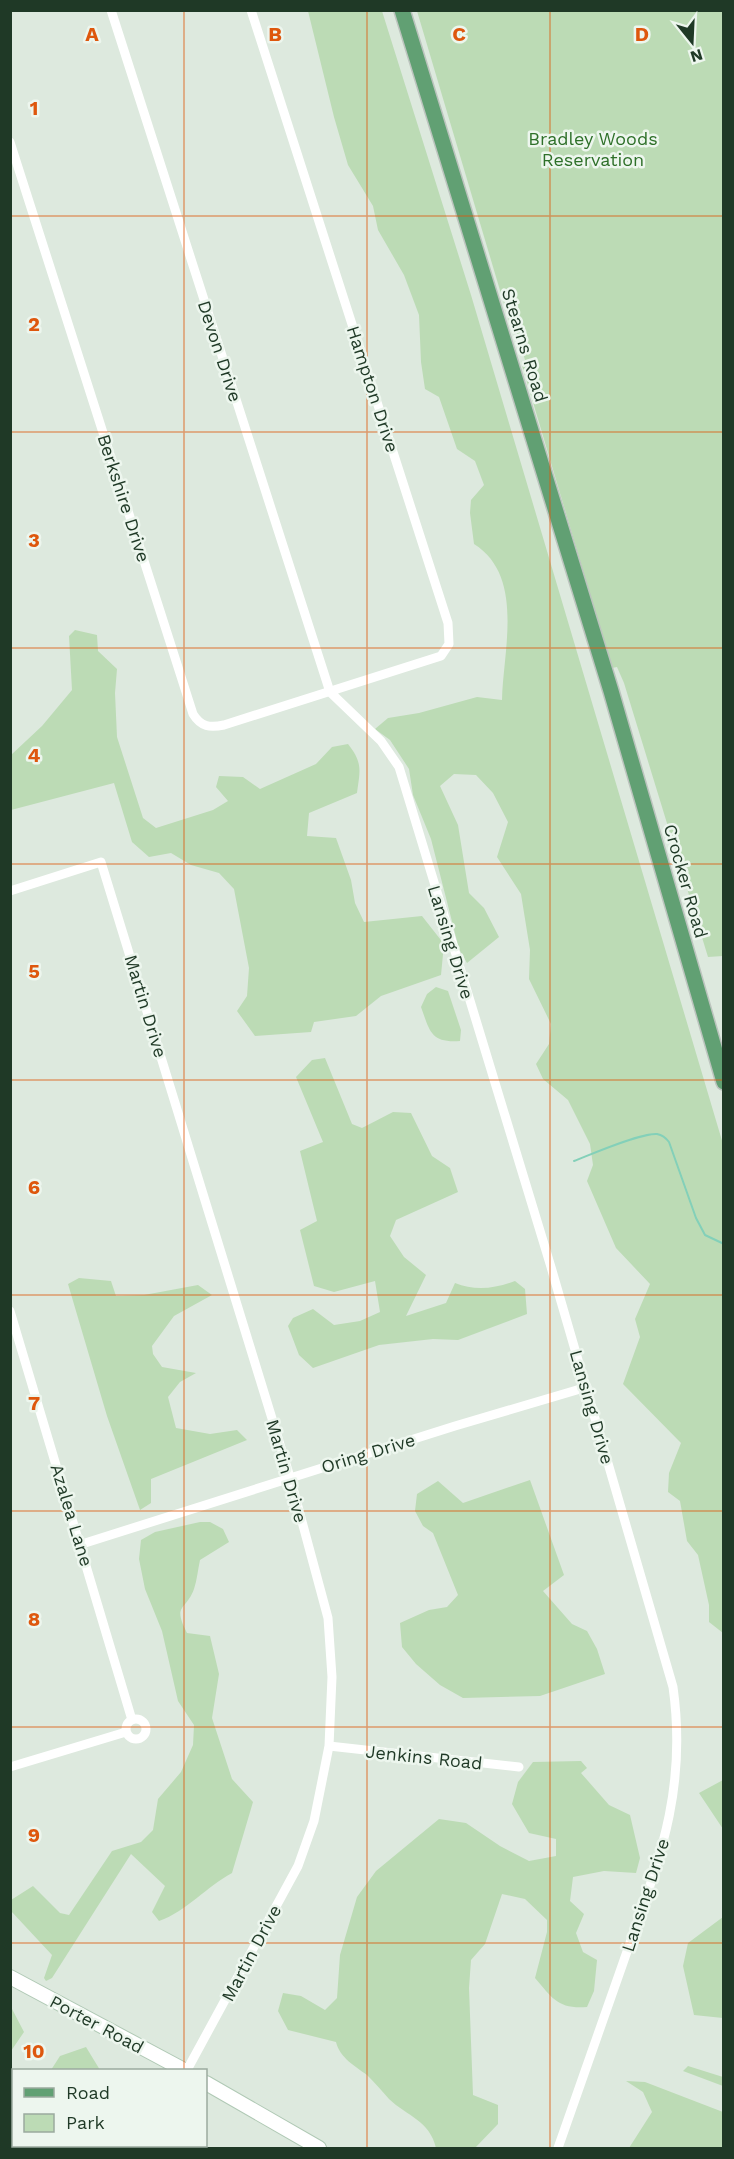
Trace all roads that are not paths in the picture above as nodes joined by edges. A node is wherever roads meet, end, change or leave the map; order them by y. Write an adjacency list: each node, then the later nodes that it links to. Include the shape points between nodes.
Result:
1 (111, 10): 7 (street, Devon Drive)
2 (251, 10): 7 (street, Hampton Drive, via 450,634 441,656)
3 (402, 10): 6 (main road, Stearns Road)
4 (10, 142): 5 (street, Berkshire Drive)
5 (13, 158): 7 (street, Berkshire Drive, via 193,714 199,723 212,727)
6 (611, 691): 9 (main road, Crocker Road)
7 (330, 692): 11 (street, Lansing Drive, via 381,741 399,767)
8 (10, 891): 12 (street, Martin Drive, via 101,862)
9 (723, 1082)
10 (10, 1311): 13 (street, Azalea Lane)
11 (586, 1388): 12 (street, Oring Drive); 24 (street, Lansing Drive, via 673,1687 678,1752 676,1789 659,1861)
12 (290, 1477): 13 (street, Oring Drive); 16 (street, Martin Drive, via 327,1618 332,1677)
13 (81, 1544): 14 (street, Azalea Lane)
14 (132, 1720): 15 (street); 15 (street, via 142,1722 144,1734 133,1739)
15 (126, 1732): 17 (street)
16 (329, 1746): 18 (street, Jenkins Road); 21 (street, Martin Drive, via 314,1821 298,1866)
17 (10, 1767)
18 (519, 1767)
19 (10, 1977): 20 (main road, Porter Road)
20 (184, 2069)
21 (187, 2069)
22 (207, 2084): 23 (main road)
23 (319, 2148)
24 (558, 2148)

